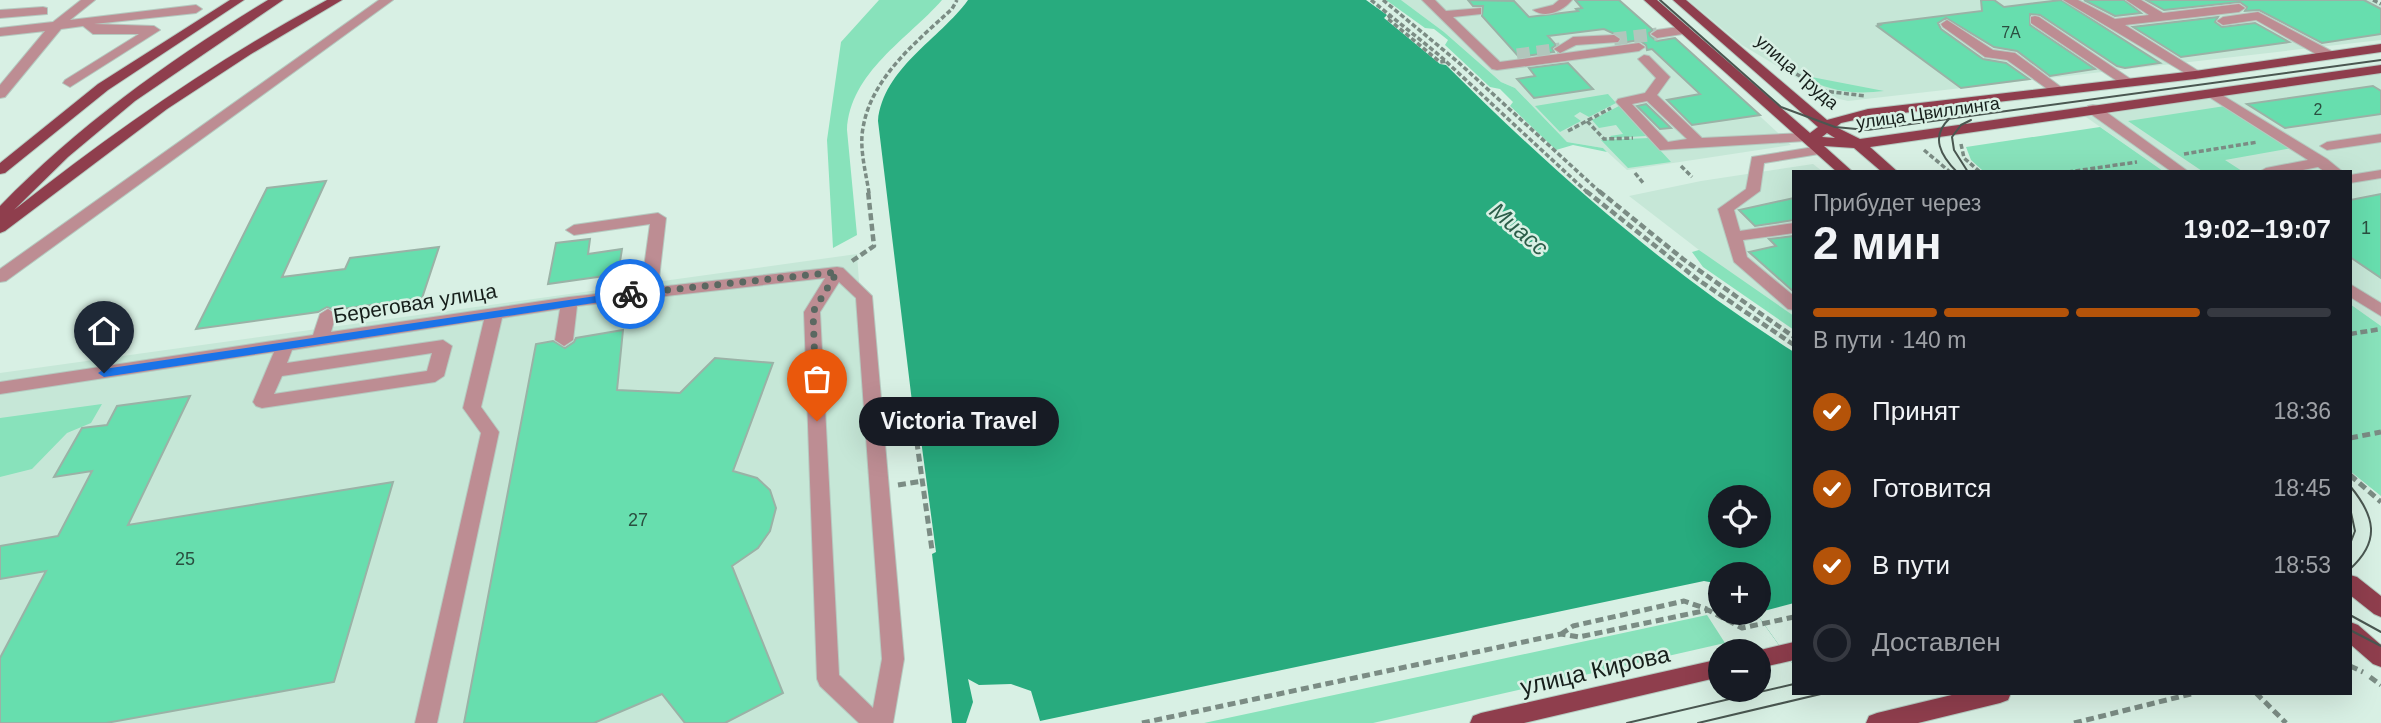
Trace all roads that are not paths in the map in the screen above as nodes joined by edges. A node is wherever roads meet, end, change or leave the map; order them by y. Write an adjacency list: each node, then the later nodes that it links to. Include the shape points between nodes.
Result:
1 (89, 0): 25 (street)
2 (238, 0): 51 (main road, via 103,87)
3 (277, 0): 59 (main road, via 142,89 64,153)
4 (336, 0): 60 (main road, via 188,86 104,145)
5 (387, 0): 65 (street)
6 (1428, 0): 18 (street)
7 (1566, 0): 14 (street, via 1557,8)
8 (1650, 0): 26 (main road)
9 (1679, 0): 44 (main road, улица Труда)
10 (2069, 0): 23 (street)
11 (2132, 0): 19 (street)
12 (2239, 8): 19 (street)
13 (196, 9): 21 (street)
14 (1539, 10)
15 (43, 11): 17 (street)
16 (1477, 11): 18 (street)
17 (0, 14)
18 (1442, 15): 34 (street)
19 (2161, 17): 23 (street)
20 (2035, 20): 37 (street)
21 (87, 23): 25 (street); 38 (street, via 93,30 154,30)
22 (1947, 23): 39 (street, via 1990,54 2010,56)
23 (2112, 23): 36 (street)
24 (2194, 25): 33 (street, via 2258,16)
25 (56, 26): 27 (street); 40 (street)
26 (1685, 30): 28 (street); 47 (main road)
27 (0, 32)
28 (1657, 34)
29 (1614, 39): 31 (street, via 1573,41)
30 (2381, 48): 33 (main road, улица Цвиллинга)
31 (1560, 49)
32 (1517, 55): 34 (street)
33 (2328, 55): 36 (main road, улица Цвиллинга)
34 (1489, 59): 42 (street, via 1497,66 1642,53 1663,77)
35 (2381, 69): 41 (main road, улица Цвиллинга)
36 (2195, 75): 37 (main road, улица Цвиллинга)
37 (2128, 82): 39 (main road, улица Цвиллинга)
38 (70, 83)
39 (2059, 90): 44 (main road, улица Цвиллинга, via 1868,113 1836,120)
40 (0, 94)
41 (2214, 94): 43 (main road, улица Цвиллинга); 50 (street)
42 (1650, 96): 46 (street); 46 (street, via 1623,102 1665,147)
43 (2093, 109): 48 (main road, улица Цвиллинга); 54 (street)
44 (1827, 128): 47 (main road, улица Цвиллинга); 48 (main road, улица Труда)
45 (2381, 138): 49 (street)
46 (1698, 142): 47 (street)
47 (1811, 142): 48 (main road, улица Цвиллинга); 52 (main road); 63 (street, via 1757,160 1753,191 1726,209)
48 (1858, 144): 53 (main road, улица Труда)
49 (2327, 146)
50 (2322, 162): 55 (street); 56 (street)
51 (0, 170)
52 (1844, 170)
53 (1889, 170)
54 (2179, 170)
55 (2277, 170)
56 (2333, 170)
57 (2381, 174): 58 (street)
58 (2352, 179)
59 (0, 215)
60 (0, 228)
61 (1792, 228): 63 (street)
62 (573, 230): 67 (street, via 658,218)
63 (1734, 237): 69 (street, via 1740,259)
64 (837, 272): 67 (street, Береговая улица); 89 (street, via 813,312 828,679); 90 (street, via 864,296 893,659)
65 (0, 277)
66 (2352, 290): 70 (street)
67 (649, 292): 68 (street, Береговая улица)
68 (569, 302): 72 (street, Береговая улица); 74 (street)
69 (1792, 303)
70 (2381, 311)
71 (328, 314): 75 (street)
72 (494, 314): 73 (street, Береговая улица); 88 (street, via 472,408 490,432)
73 (431, 324): 75 (street, Береговая улица); 77 (street)
74 (564, 340)
75 (320, 341): 76 (street, Береговая улица)
76 (285, 346): 78 (street); 79 (street, Береговая улица)
77 (424, 349): 78 (street); 78 (street, via 443,346 435,376 262,402)
78 (275, 371)
79 (0, 388)
80 (2352, 585): 81 (main road)
81 (2381, 608)
82 (2352, 633): 85 (main road)
83 (1789, 652): 84 (main road)
84 (1771, 656)
85 (2381, 658)
86 (1708, 671): 91 (main road, улица Кирова)
87 (1992, 695): 92 (main road)
88 (426, 723)
89 (874, 723)
90 (882, 723)
91 (1481, 723)
92 (1877, 723)

